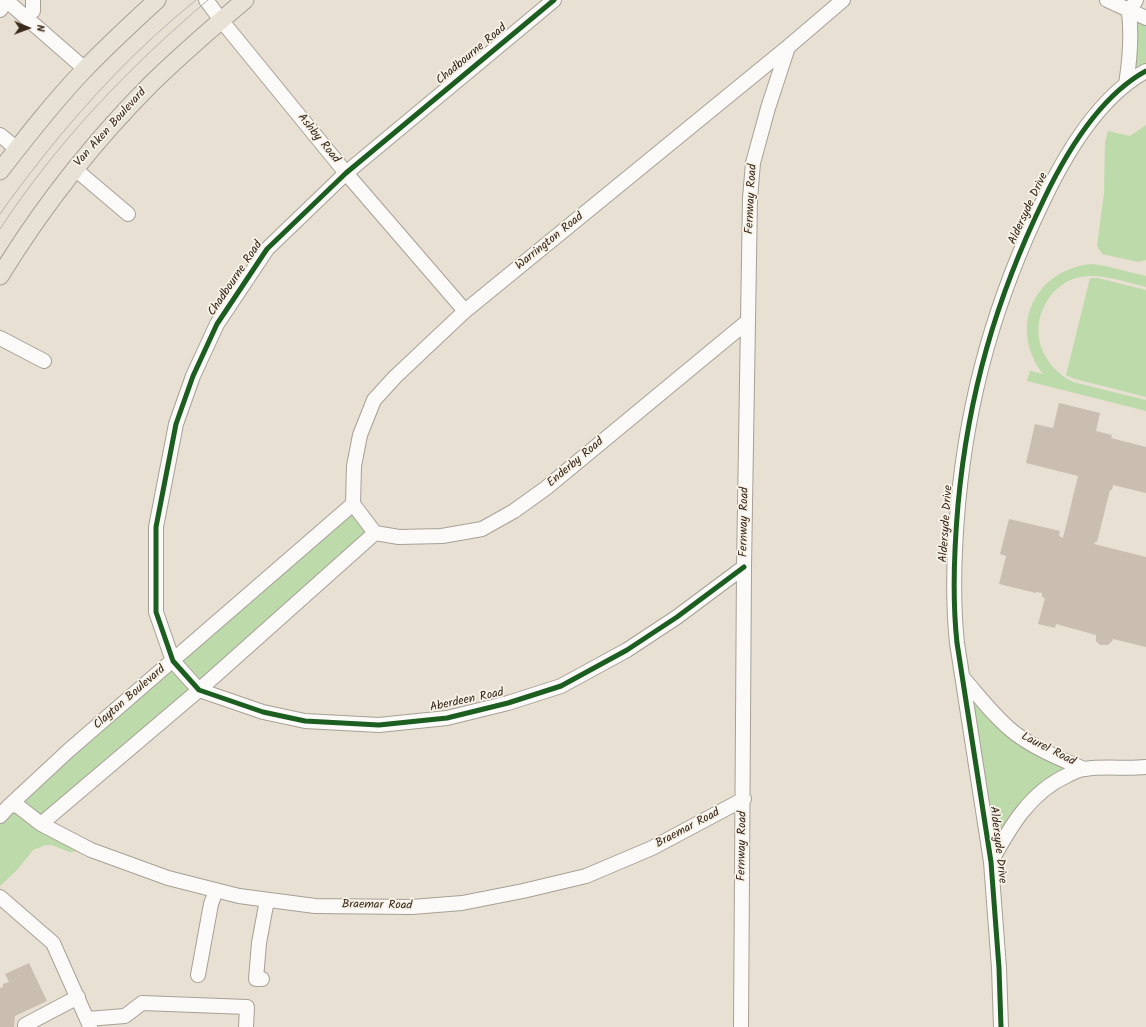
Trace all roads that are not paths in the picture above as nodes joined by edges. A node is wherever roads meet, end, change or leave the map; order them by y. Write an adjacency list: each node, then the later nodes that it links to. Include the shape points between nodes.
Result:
1 (157, 0): 12 (main road)
2 (206, 0): 10 (street, Ashby Road)
3 (245, 0): 10 (main road, Van Aken Boulevard)
4 (554, 0): 19 (street, Chadbourne Road)
5 (843, 0): 11 (street, Warrington Road)
6 (1106, 0): 7 (street)
7 (1133, 6): 9 (street); 14 (street)
8 (0, 10): 12 (street, via 7,1)
9 (1146, 18)
10 (221, 20): 17 (main road, Van Aken Boulevard, via 151,84); 19 (street, Ashby Road)
11 (788, 47): 22 (street, Warrington Road); 23 (street, Fernway Road, via 753,163)
12 (85, 69): 16 (main road)
13 (1146, 71): 14 (street, Aldersyde Drive)
14 (1126, 84): 30 (street, Aldersyde Drive, via 1097,113 1058,171 1028,231 1002,298 981,365 961,471 955,533 953,611)
15 (0, 135): 16 (street)
16 (17, 149): 18 (main road)
17 (75, 169): 20 (street); 21 (main road, Van Aken Boulevard, via 38,218)
18 (0, 171)
19 (346, 173): 22 (street, Ashby Road); 29 (street, Chadbourne Road, via 267,249 217,324 193,376 176,424 156,527 156,612)
20 (128, 214)
21 (0, 276)
22 (465, 312): 26 (street, Warrington Road, via 374,400 360,434 354,466)
23 (748, 321): 27 (street, Enderby Road, via 546,488 514,511 482,529 442,536 399,537); 28 (street, Fernway Road)
24 (0, 338): 25 (street)
25 (44, 361)
26 (352, 504): 27 (street); 29 (street, Clayton Boulevard)
27 (375, 533): 31 (street)
28 (744, 567): 31 (street, Aberdeen Road, via 678,617 627,650 561,686 508,703 447,718 379,725 305,721 263,712); 34 (street, Fernway Road)
29 (173, 661): 31 (street); 35 (street, Clayton Boulevard, via 68,751)
30 (963, 678): 33 (street, Laurel Road, via 998,718 1016,734 1060,759); 38 (street, Aldersyde Drive)
31 (198, 690): 37 (street)
32 (1146, 767): 33 (street, Laurel Road)
33 (1084, 769): 38 (street, Laurel Road, via 1060,779 1033,800 1007,832)
34 (744, 799): 41 (street, Braemar Road, via 652,848 586,876 523,891 462,903 412,907 315,906); 48 (street, Fernway Road)
35 (10, 805): 36 (street, Clayton Boulevard); 37 (street, Braemar Road, via 21,808)
36 (0, 816)
37 (42, 824): 39 (street, Braemar Road, via 91,850 168,878)
38 (991, 862): 49 (street, Aldersyde Drive)
39 (216, 890): 41 (street, Braemar Road); 42 (street)
40 (0, 897): 44 (street, via 53,943)
41 (267, 900): 43 (street, via 256,978)
42 (194, 974)
43 (262, 979)
44 (78, 997): 45 (street); 46 (street)
45 (89, 1023): 47 (street, via 125,1016 142,1003 247,1007)
46 (26, 1027)
47 (246, 1027)
48 (741, 1027)
49 (1001, 1027)

